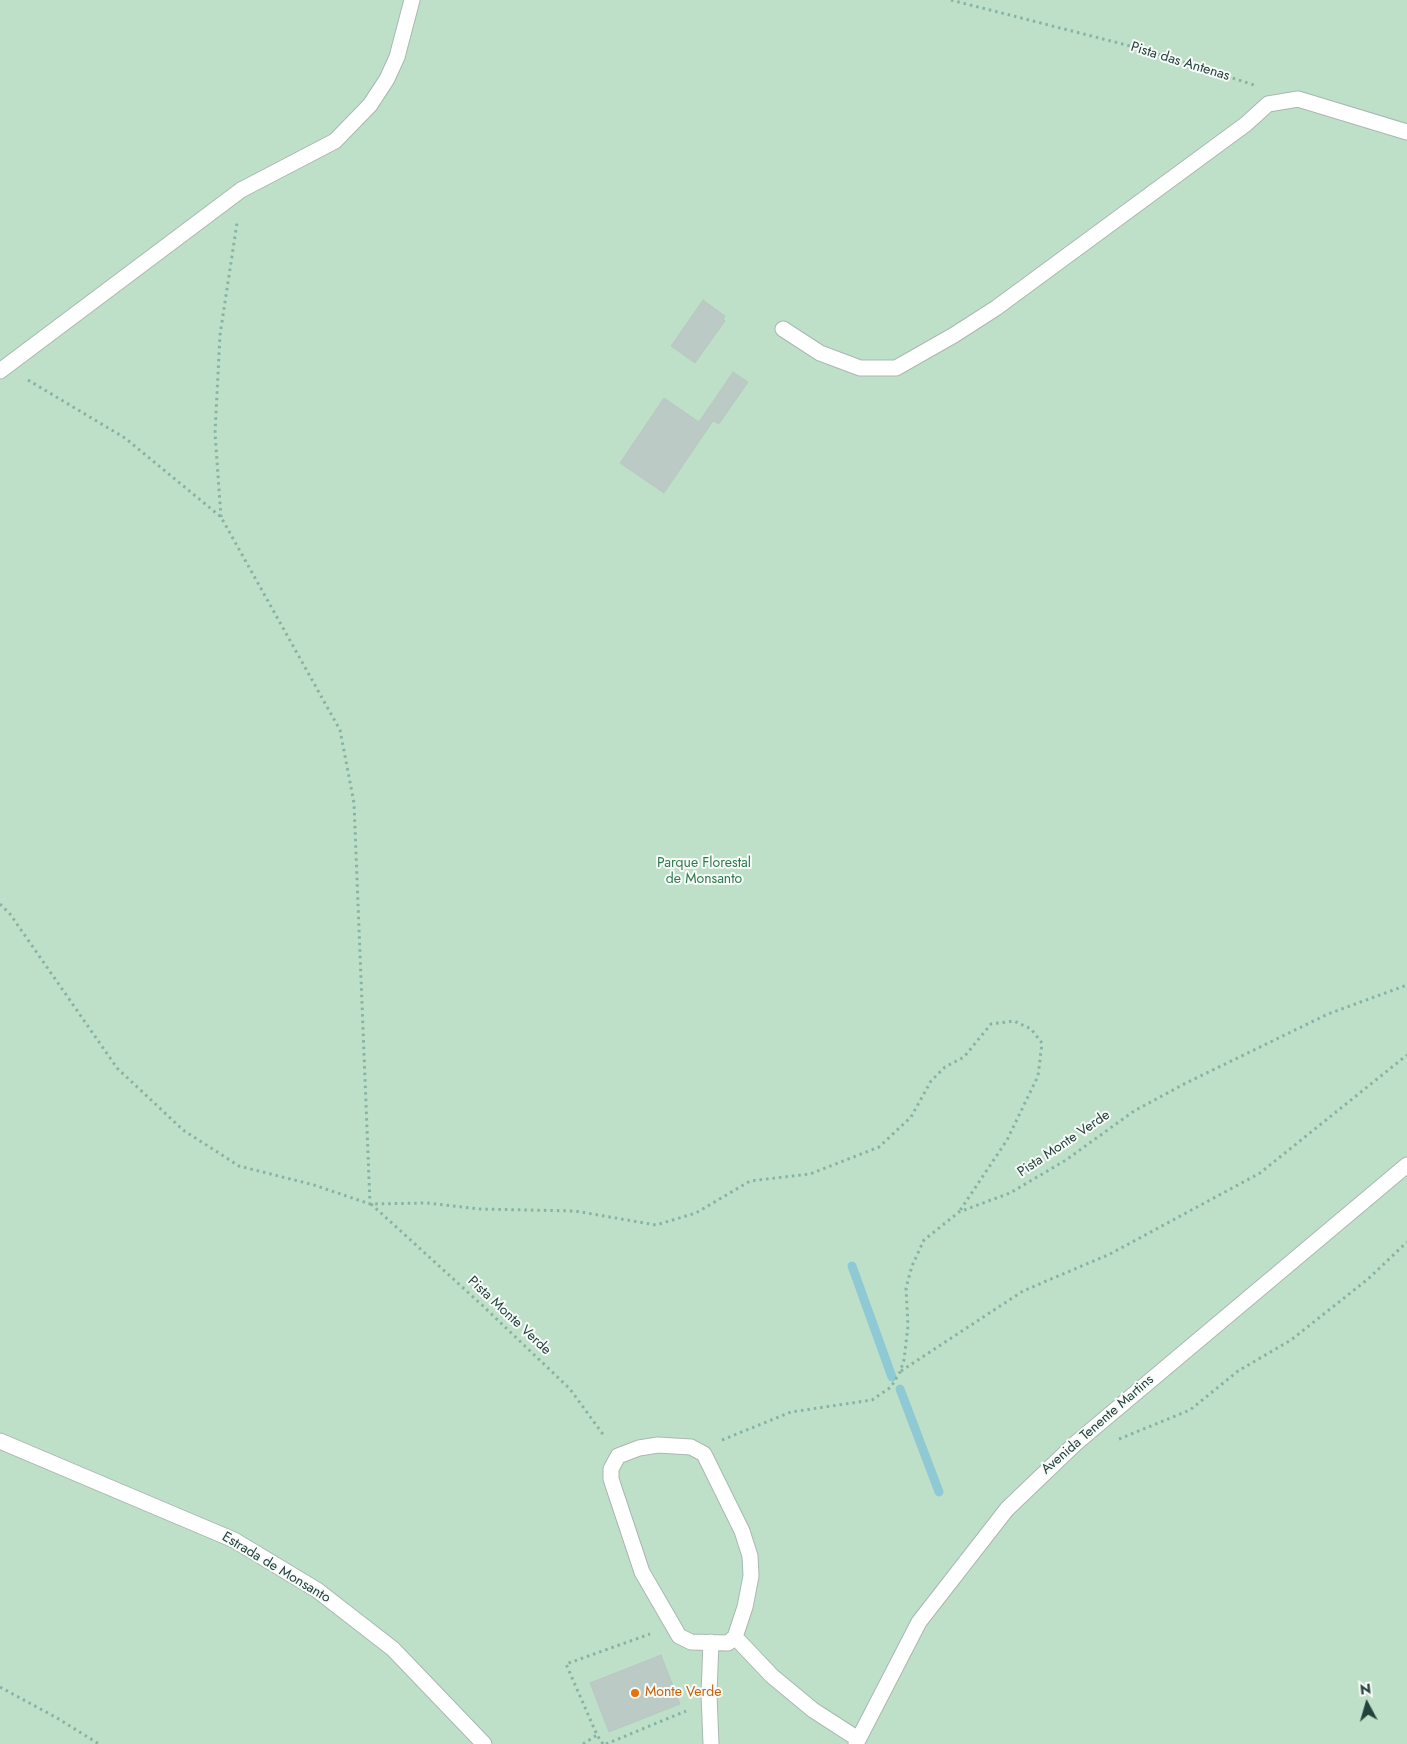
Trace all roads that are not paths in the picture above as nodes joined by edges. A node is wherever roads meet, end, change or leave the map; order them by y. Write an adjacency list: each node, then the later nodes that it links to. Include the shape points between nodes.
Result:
1 (412, 0): 4 (street, via 397,57 370,105 335,141 241,190)
2 (1407, 132): 3 (street, via 1298,99 1268,104 1246,124 996,308 896,368 860,368 820,353)
3 (783, 329)
4 (3, 369)
5 (1407, 1165): 9 (street, Avenida Tenente Martins, via 1083,1436 1007,1509 919,1622)
6 (0, 1441): 10 (street, Estrada de Monsanto, via 234,1540 317,1590 393,1649)
7 (735, 1637): 8 (street, via 728,1642); 8 (street, via 746,1599 750,1556 742,1531 704,1454 691,1447 658,1445 618,1456 611,1468 611,1479 642,1572 672,1626 684,1640); 9 (street, via 772,1676)
8 (712, 1642): 11 (street)
9 (857, 1742)
10 (484, 1744)
11 (711, 1744)

